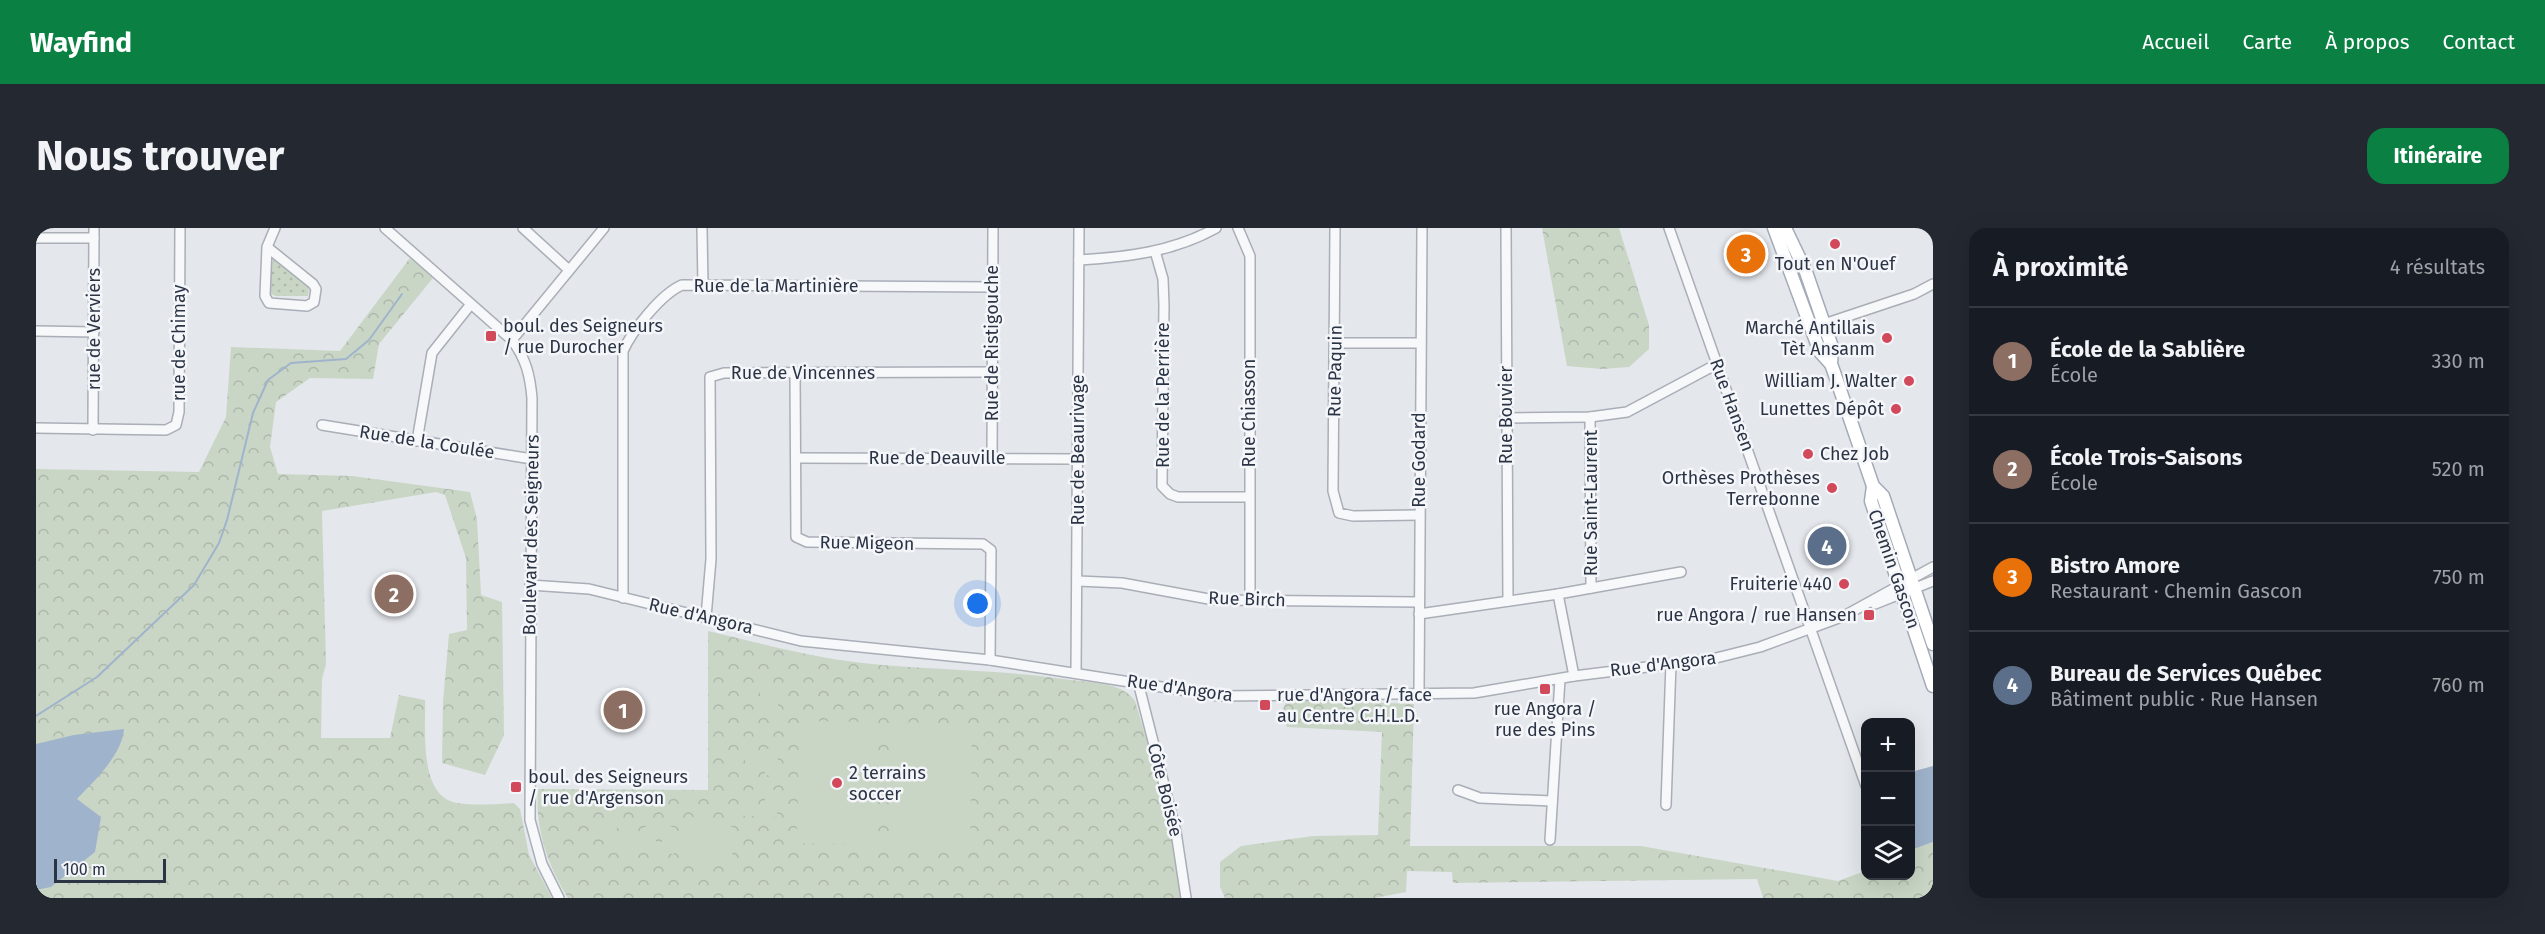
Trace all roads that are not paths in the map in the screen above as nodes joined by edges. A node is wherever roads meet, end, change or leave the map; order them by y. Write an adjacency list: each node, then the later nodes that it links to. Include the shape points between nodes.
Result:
1 (180, 228): 42 (street, rue de Chimay, via 176,425 166,430)
2 (275, 228): 19 (street)
3 (385, 228): 26 (street, Boulevard des Seigneurs)
4 (523, 228): 22 (street)
5 (604, 228): 22 (street)
6 (702, 228): 24 (street)
7 (993, 228): 25 (street, Rue de Ristigouche)
8 (1079, 228): 21 (street, Rue de Beaurivage)
9 (1216, 228): 20 (street)
10 (1238, 228): 48 (street, Rue Chiasson, via 1250,256)
11 (1335, 228): 32 (street, Rue Paquin)
12 (1422, 228): 33 (street, Rue Godard)
13 (1506, 228): 39 (street, Rue Bouvier)
14 (1669, 228): 34 (street, Rue Hansen)
15 (1773, 228): 28 (main road, Chemin Gascon)
16 (1785, 228): 27 (main road, Chemin Gascon)
17 (94, 233): 18 (street); 30 (street, rue de Verviers)
18 (36, 238)
19 (267, 246): 19 (street, via 265,296 269,303 307,306 314,302 313,284)
20 (1155, 251): 21 (street); 48 (street, Rue de la Perrière, via 1163,279 1164,305 1162,486 1178,496)
21 (1079, 260): 47 (street, Rue de Beaurivage)
22 (569, 270): 31 (street)
23 (1933, 284): 27 (street)
24 (703, 286): 25 (street, Rue de la Martinière); 58 (street, Rue de la Martinière, via 682,285 672,289 630,336 623,351)
25 (992, 287): 37 (street, Rue de Ristigouche)
26 (471, 304): 31 (street, Boulevard des Seigneurs); 43 (street, via 432,353)
27 (1824, 324): 28 (street); 35 (main road, Chemin Gascon, via 1832,347)
28 (1812, 328): 35 (main road, Chemin Gascon, via 1820,352)
29 (36, 331): 30 (street)
30 (94, 332): 42 (street, rue de Verviers)
31 (512, 340): 46 (street, Boulevard des Seigneurs, via 529,371)
32 (1335, 343): 33 (street); 49 (street, Rue Paquin, via 1333,491 1339,513)
33 (1420, 343): 49 (street, Rue Godard)
34 (1717, 364): 38 (street, via 1627,412); 64 (street, Rue Hansen)
35 (1831, 364): 55 (main road, Chemin Gascon, via 1873,486 1871,501)
36 (795, 372): 37 (street, Rue de Vincennes); 44 (street, Rue Migeon); 63 (street, Rue de Vincennes, via 724,373 710,377 711,559)
37 (993, 372): 45 (street, Rue de Ristigouche)
38 (1590, 417): 39 (street); 56 (street, Rue Saint-Laurent)
39 (1505, 418): 60 (street, Rue Bouvier)
40 (322, 425): 43 (street, Rue de la Coulée)
41 (36, 428): 42 (street, rue de Chimay)
42 (93, 430)
43 (417, 441): 46 (street, Rue de la Coulée)
44 (796, 458): 45 (street, Rue de Deauville); 66 (street, Rue Migeon, via 796,537 807,542 983,544 991,550)
45 (992, 458): 47 (street, Rue de Deauville)
46 (532, 459): 54 (street, Boulevard des Seigneurs)
47 (1078, 459): 52 (street, Rue de Beaurivage)
48 (1249, 497): 59 (street, Rue Chiasson)
49 (1419, 515): 61 (street, Rue Godard)
50 (1933, 567): 55 (street, Rue d'Angora)
51 (1681, 572): 56 (street)
52 (1078, 580): 59 (street, Rue Birch, via 1122,583 1214,600); 68 (street, Rue de Beaurivage)
53 (1933, 581): 55 (street, Rue d'Angora)
54 (530, 585): 58 (street, Rue d'Angora, via 563,586); 79 (street, Boulevard des Seigneurs, via 530,820 542,864)
55 (1908, 587): 64 (street, Rue d'Angora); 65 (main road, Chemin Gascon); 72 (main road, Chemin Gascon)
56 (1591, 588): 57 (street)
57 (1558, 594): 60 (street); 69 (street)
58 (623, 598): 63 (street, Rue d'Angora)
59 (1250, 601): 61 (street, Rue Birch)
60 (1508, 601): 62 (street)
61 (1418, 602): 62 (street, Rue Godard)
62 (1419, 614): 73 (street, Rue Godard)
63 (706, 617): 66 (street, Rue d'Angora, via 824,644)
64 (1812, 629): 67 (street, Rue d'Angora, via 1741,653); 74 (street, Rue Hansen)
65 (1933, 644)
66 (990, 660): 68 (street, Rue d'Angora)
67 (1671, 663): 69 (street, Rue d'Angora); 77 (street)
68 (1076, 672): 71 (street, Rue d'Angora)
69 (1574, 676): 70 (street, Rue d'Angora)
70 (1560, 679): 73 (street, Rue d'Angora, via 1474,693); 76 (street)
71 (1138, 682): 73 (street, Rue d'Angora, via 1237,697); 80 (street, Côte Boisée, via 1176,832)
72 (1933, 686)
73 (1419, 692)
74 (1861, 772)
75 (1458, 790): 76 (street, via 1480,798)
76 (1552, 801): 78 (street)
77 (1666, 805)
78 (1550, 840)
79 (559, 898)
80 (1186, 898)

